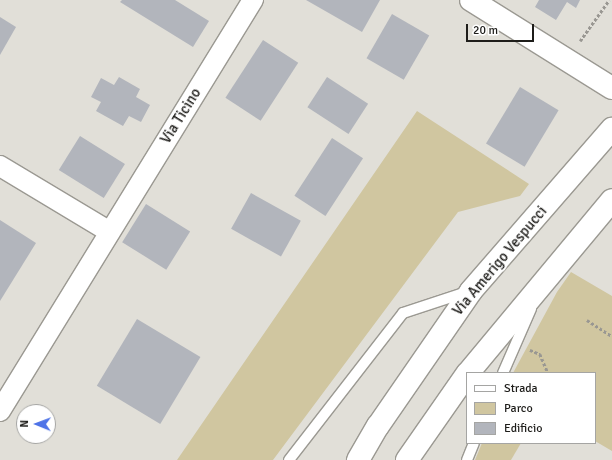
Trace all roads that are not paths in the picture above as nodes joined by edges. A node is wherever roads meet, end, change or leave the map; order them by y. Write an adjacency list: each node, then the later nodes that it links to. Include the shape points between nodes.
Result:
1 (252, 0): 7 (street, Via Ticino)
2 (471, 0): 3 (street)
3 (612, 88)
4 (612, 129): 9 (street, Via Amerigo Vespucci)
5 (0, 166): 7 (street)
6 (612, 200): 8 (street)
7 (110, 232): 13 (street, Via Ticino)
8 (543, 285): 10 (street); 11 (lane)
9 (471, 290): 15 (lane, via 403,313); 16 (street, Via Amerigo Vespucci)
10 (468, 372)
11 (503, 372)
12 (466, 374): 17 (street)
13 (0, 411)
14 (474, 444): 18 (lane)
15 (289, 460)
16 (358, 460)
17 (407, 460)
18 (467, 460)

